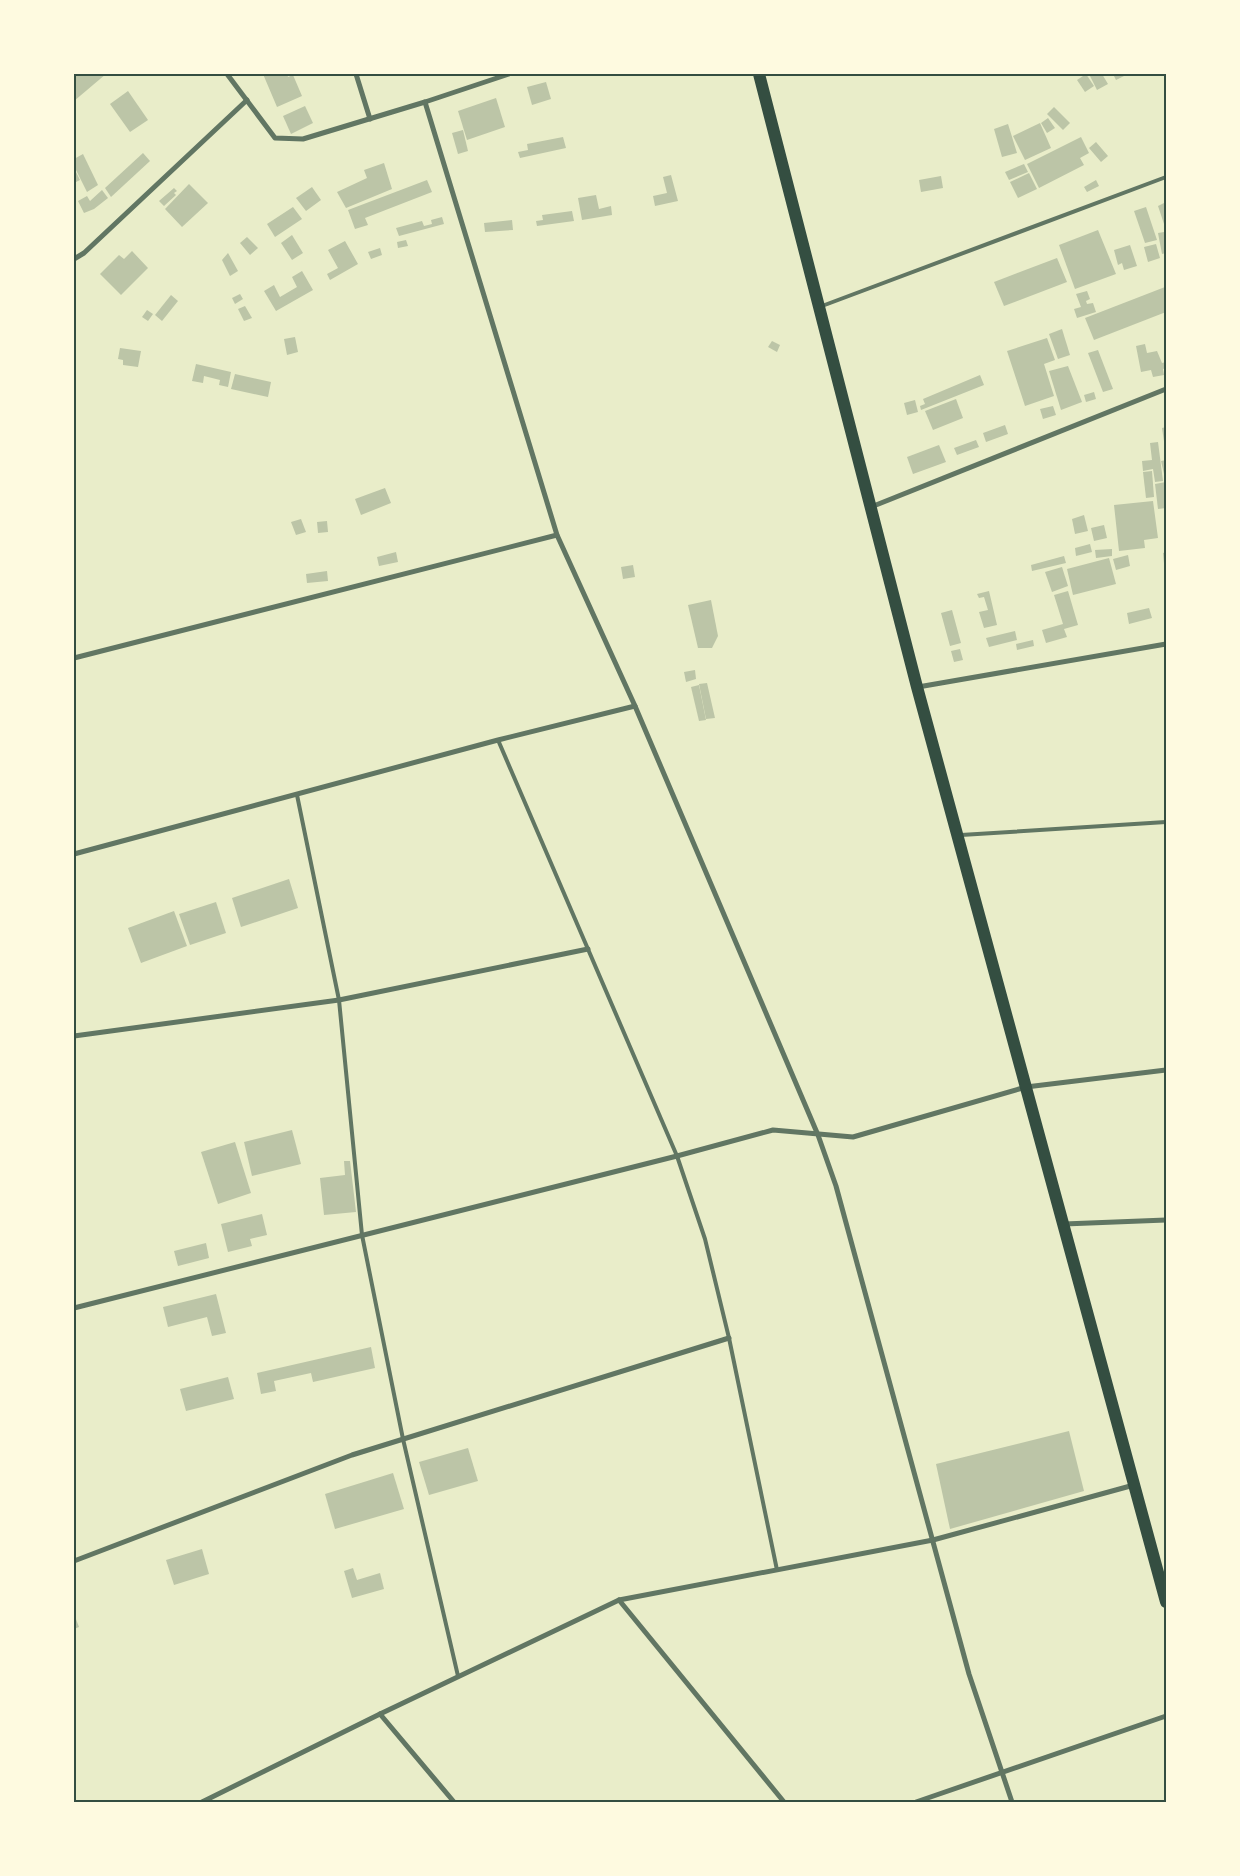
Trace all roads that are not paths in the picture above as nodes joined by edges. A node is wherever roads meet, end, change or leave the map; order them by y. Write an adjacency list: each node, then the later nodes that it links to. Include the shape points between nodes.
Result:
1 (227, 74): 5 (street)
2 (356, 74): 7 (street)
3 (509, 74): 6 (street)
4 (759, 74): 10 (main road)
5 (246, 100): 7 (street, via 275,138 303,140); 9 (street)
6 (426, 102): 7 (street); 13 (street)
7 (370, 119)
8 (1166, 177): 10 (lane)
9 (74, 259)
10 (820, 306): 12 (main road)
11 (1166, 389): 12 (street)
12 (870, 507): 16 (main road)
13 (557, 535): 15 (street); 17 (street)
14 (1166, 644): 16 (street)
15 (74, 658)
16 (917, 687): 21 (main road)
17 (635, 706): 18 (street); 28 (street)
18 (498, 740): 19 (street); 23 (lane)
19 (297, 795): 22 (street); 24 (lane)
20 (1166, 822): 21 (lane)
21 (958, 835): 27 (main road)
22 (74, 854)
23 (588, 949): 24 (street); 29 (lane)
24 (339, 1000): 25 (street); 32 (lane)
25 (74, 1036)
26 (1166, 1070): 27 (street)
27 (1026, 1087): 28 (street, via 853,1137); 31 (main road)
28 (818, 1135): 29 (street, via 773,1130); 37 (street, via 836,1186)
29 (677, 1156): 32 (street); 34 (lane, via 705,1238)
30 (1166, 1220): 31 (street)
31 (1064, 1224): 36 (main road)
32 (362, 1235): 33 (street); 35 (lane)
33 (74, 1308)
34 (729, 1338): 35 (street); 39 (lane)
35 (403, 1439): 38 (street, via 352,1455); 42 (lane)
36 (1134, 1484): 37 (street); 41 (main road)
37 (933, 1540): 39 (street); 45 (street, via 969,1674)
38 (74, 1561)
39 (777, 1570): 40 (street)
40 (619, 1600): 42 (street); 48 (street)
41 (1166, 1602)
42 (458, 1676): 43 (street)
43 (380, 1714): 46 (street); 47 (street)
44 (1166, 1716): 45 (street)
45 (1002, 1772): 49 (street); 50 (street)
46 (202, 1802)
47 (454, 1802)
48 (784, 1802)
49 (916, 1802)
50 (1012, 1802)

